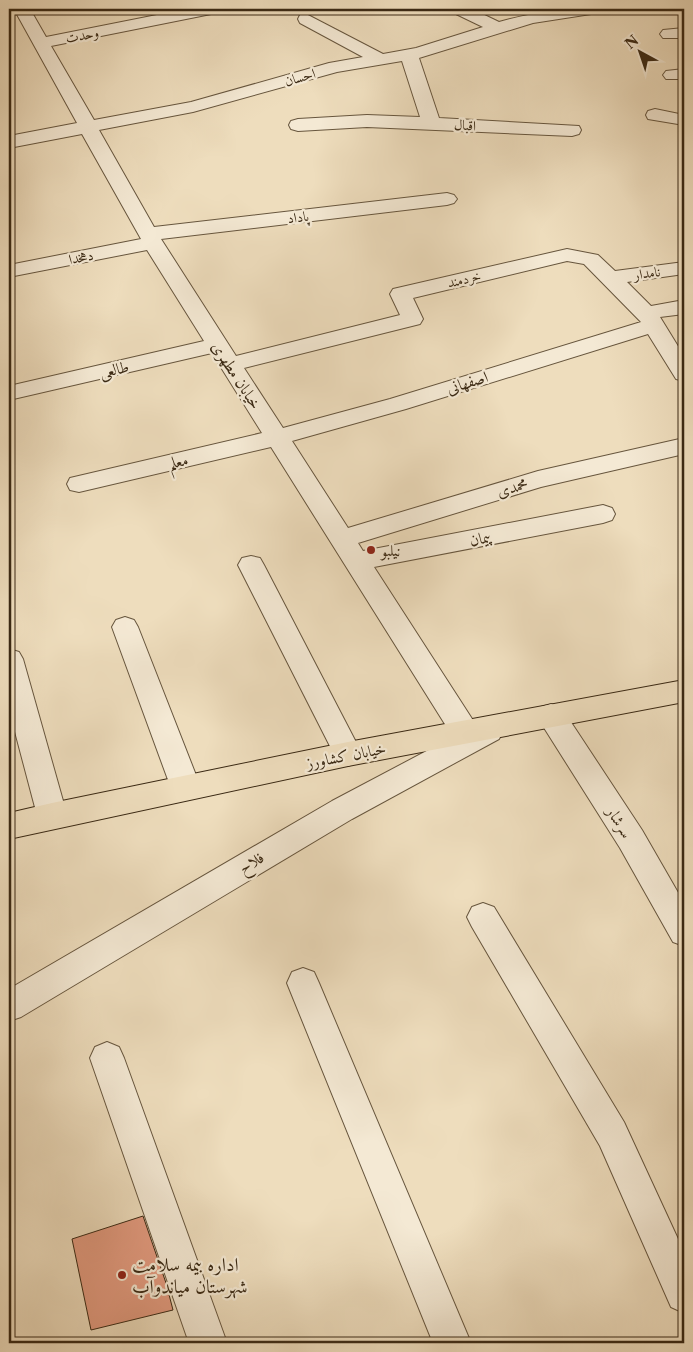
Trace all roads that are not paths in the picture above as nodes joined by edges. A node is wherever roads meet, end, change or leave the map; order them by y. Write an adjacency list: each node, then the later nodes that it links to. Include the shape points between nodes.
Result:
1 (22, 9): 8 (street, خیابان مطهری)
2 (211, 9): 8 (street, وحدت)
3 (460, 9): 7 (street)
4 (591, 9): 5 (street, احسان)
5 (541, 13): 7 (street, احسان)
6 (306, 19): 10 (street)
7 (497, 28): 9 (street, احسان)
8 (41, 43): 15 (street, خیابان مطهری)
9 (409, 54): 10 (street, احسان); 13 (street, اقبال)
10 (378, 58): 15 (street, احسان, via 336,66 193,107)
11 (655, 115): 12 (street)
12 (684, 120)
13 (431, 123): 14 (street, via 367,121); 16 (street, اقبال)
14 (298, 125)
15 (89, 128): 17 (street, احسان); 19 (street, خیابان مطهری)
16 (572, 130)
17 (9, 142)
18 (447, 199): 19 (street, پاداد)
19 (151, 238): 21 (street, دهخدا); 25 (street, خیابان مطهری)
20 (684, 268): 22 (street, نامدار)
21 (9, 271)
22 (611, 278): 24 (street, خردمند); 26 (street, خردمند, via 591,259 568,255 401,294 412,320)
23 (684, 307): 24 (street, اصفهانی)
24 (651, 320): 27 (street, خردمند); 29 (street, اصفهانی, via 596,341 398,404)
25 (218, 345): 26 (street, خیابان مطهری); 28 (street, طالعی)
26 (231, 364): 29 (street, خیابان مطهری)
27 (684, 374)
28 (9, 393)
29 (277, 437): 31 (street, معلم); 33 (street, خیابان مطهری)
30 (684, 446): 33 (street, محمدی, via 538,479)
31 (79, 484)
32 (603, 514): 34 (street, پیمان)
33 (343, 539): 34 (street, خیابان مطهری)
34 (358, 561): 41 (street, خیابان مطهری)
35 (251, 565): 42 (street)
36 (125, 627): 43 (street)
37 (9, 659): 44 (street)
38 (683, 693): 39 (main road, خیابان کشاورز)
39 (551, 715): 40 (main road, خیابان کشاورز); 47 (street, سرشار, via 631,839)
40 (499, 726): 41 (main road, خیابان کشاورز); 49 (street, فلاح, via 342,810)
41 (466, 733): 42 (main road, خیابان کشاورز)
42 (348, 754): 43 (main road, خیابان کشاورز)
43 (186, 788): 44 (main road, خیابان کشاورز)
44 (52, 815): 45 (main road, خیابان کشاورز)
45 (9, 826)
46 (483, 917): 51 (street, via 612,1134)
47 (684, 932)
48 (302, 983): 53 (street)
49 (9, 1006)
50 (107, 1058): 52 (street)
51 (684, 1294)
52 (208, 1343)
53 (452, 1343)

